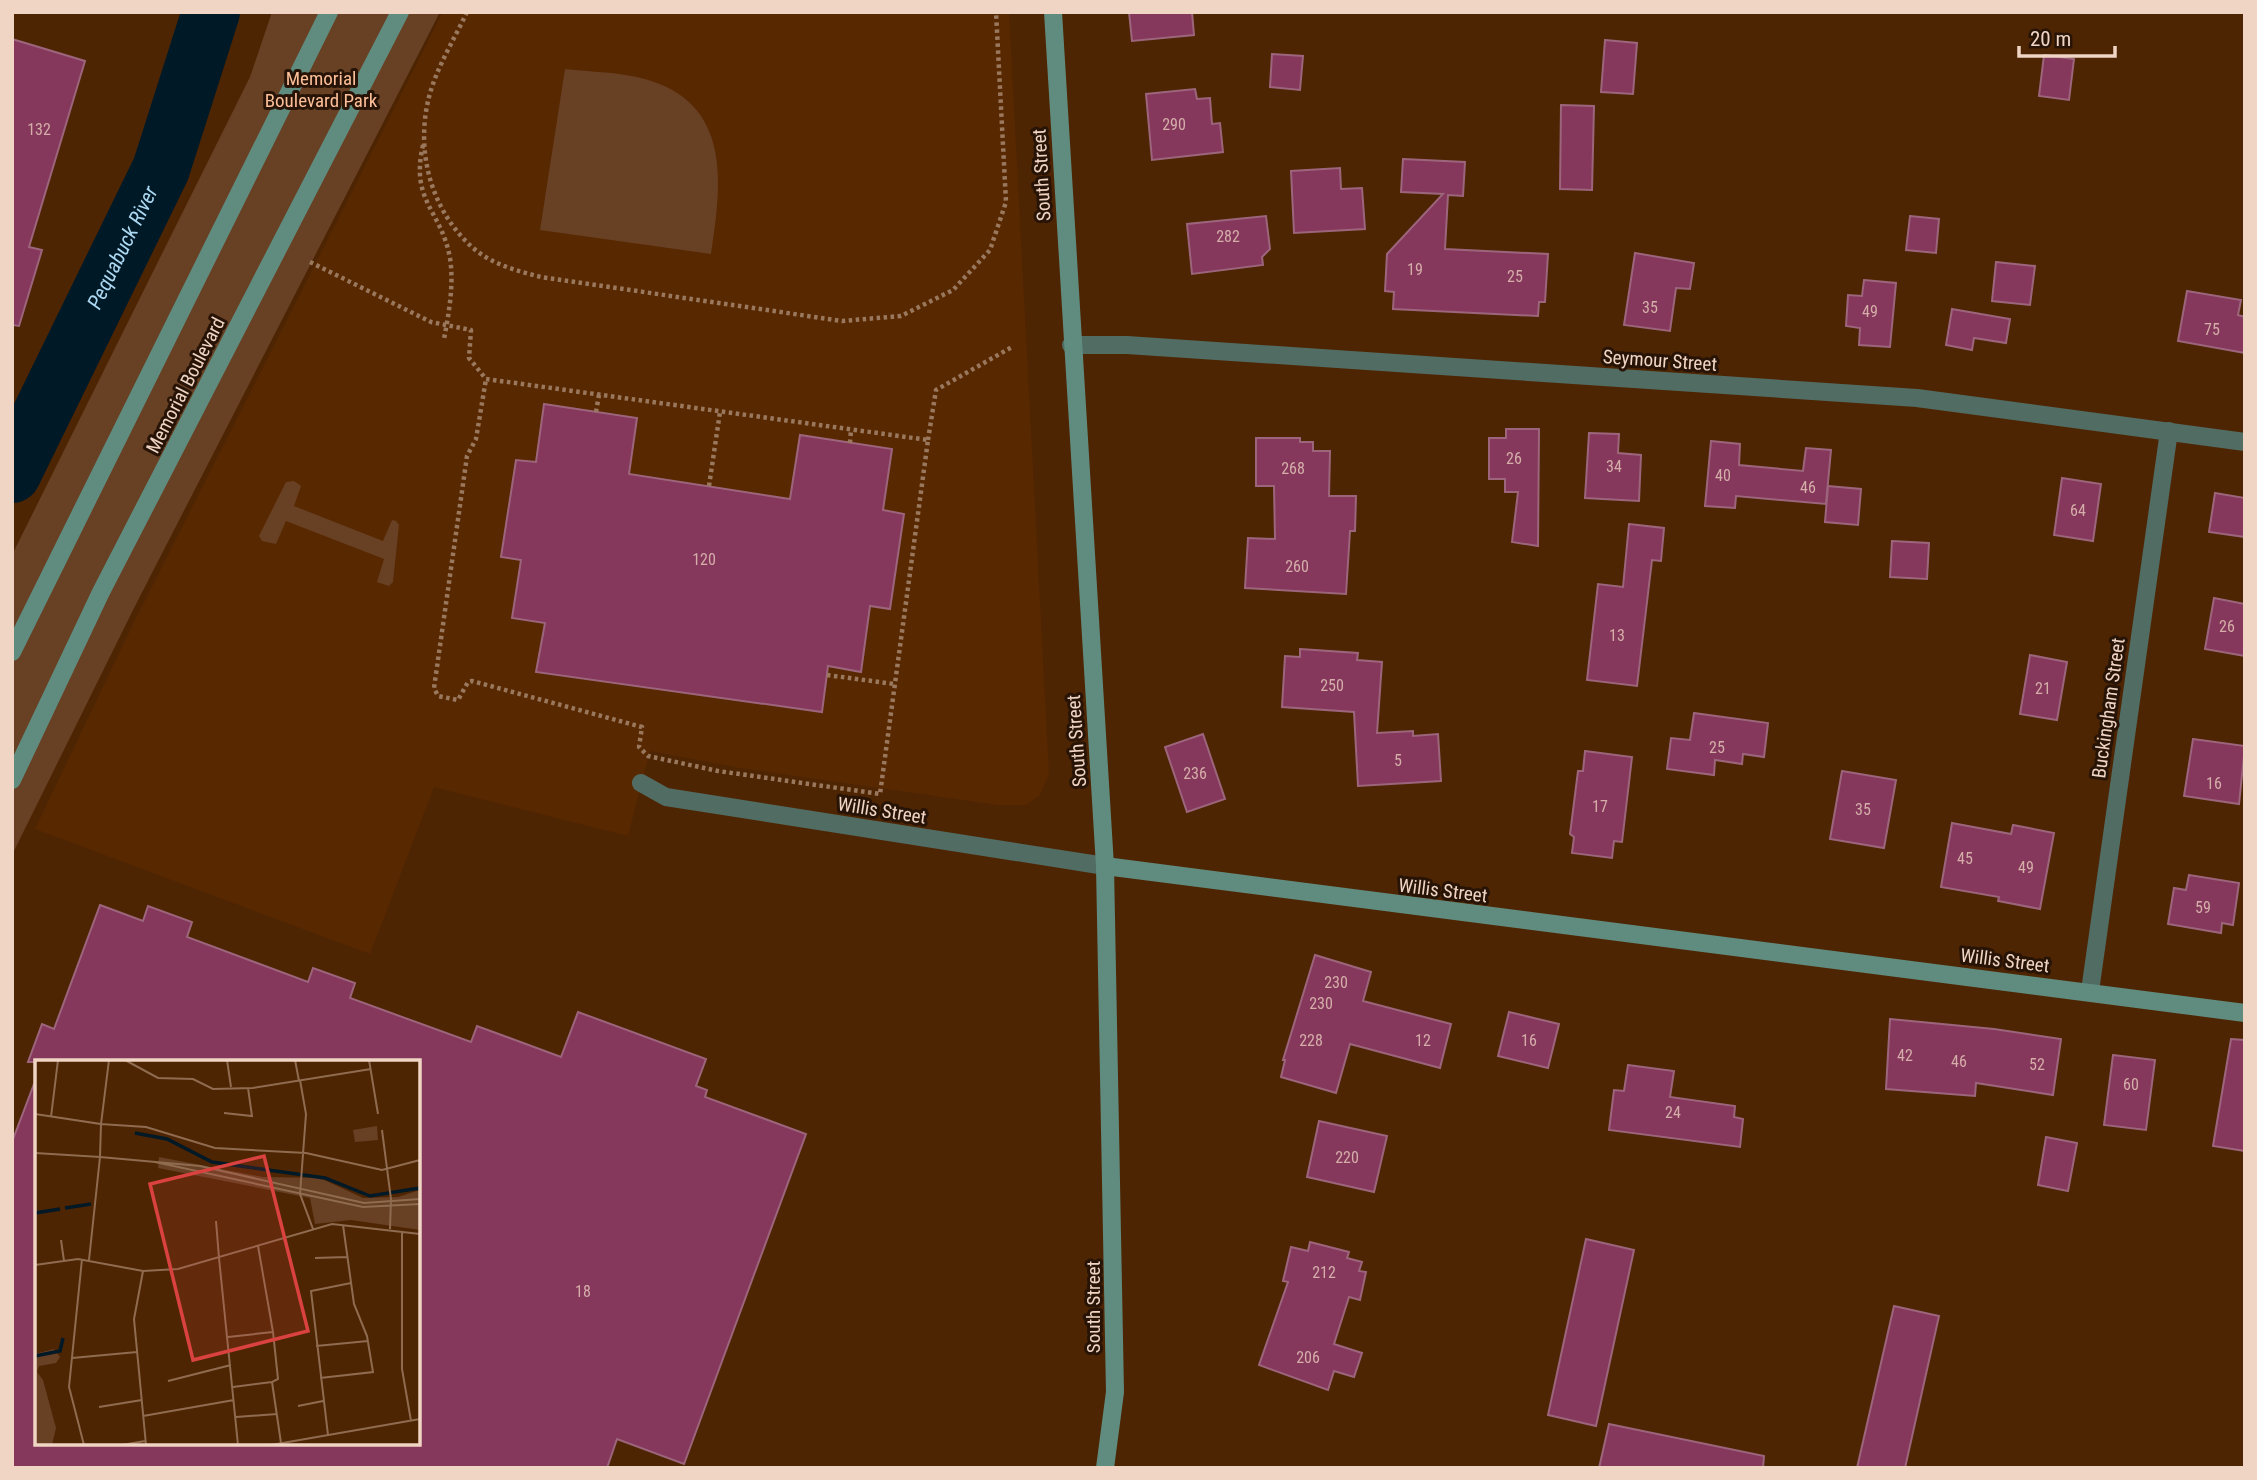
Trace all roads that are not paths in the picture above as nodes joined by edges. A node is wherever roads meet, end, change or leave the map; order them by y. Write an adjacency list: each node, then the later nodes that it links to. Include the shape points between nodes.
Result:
1 (329, 12): 7 (main road, Memorial Boulevard)
2 (400, 12): 8 (main road, Memorial Boulevard, via 101,592)
3 (1053, 12): 4 (main road, South Street)
4 (1071, 345): 5 (street, Seymour Street, via 1127,345 1917,398); 10 (main road, South Street)
5 (2169, 431): 6 (street, Seymour Street); 11 (street, Buckingham Street)
6 (2245, 442)
7 (12, 652)
8 (12, 780)
9 (641, 783): 10 (street, Willis Street, via 666,797)
10 (1105, 866): 11 (main road, Willis Street); 13 (main road, South Street, via 1115,1392)
11 (2090, 991): 12 (main road, Willis Street)
12 (2245, 1013)
13 (1105, 1468)

